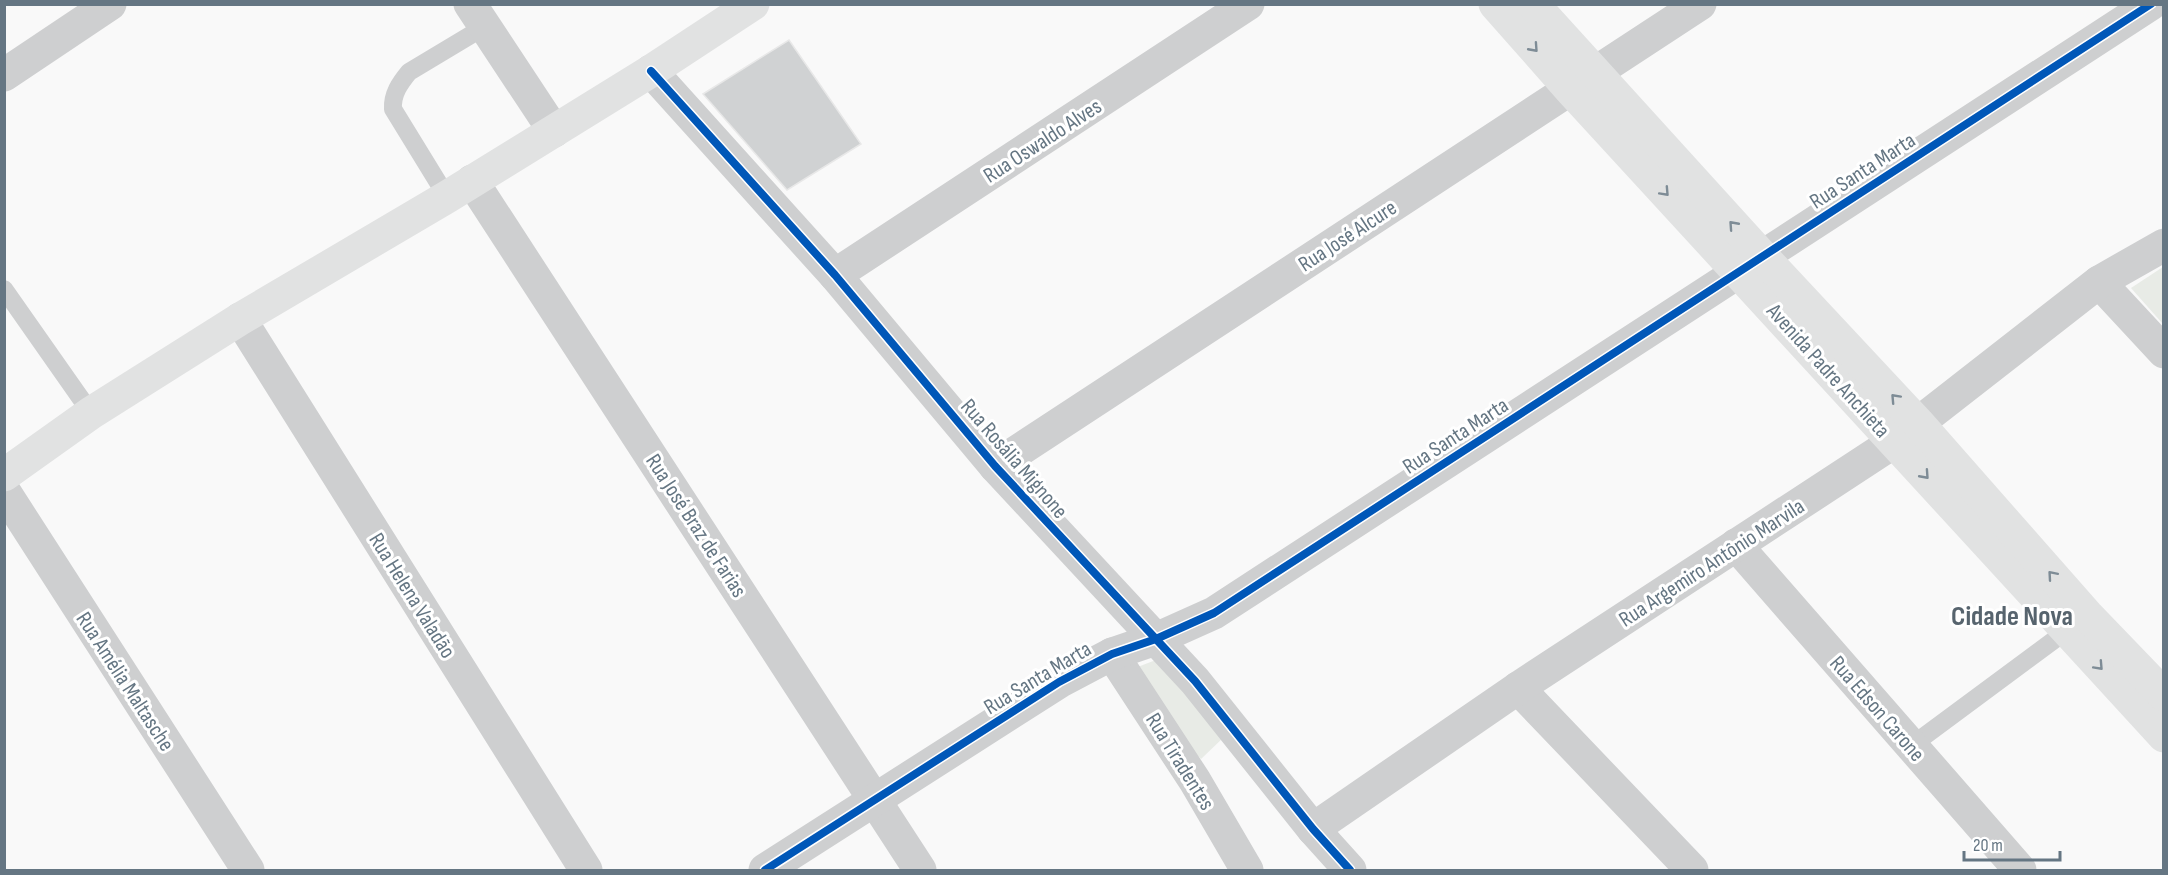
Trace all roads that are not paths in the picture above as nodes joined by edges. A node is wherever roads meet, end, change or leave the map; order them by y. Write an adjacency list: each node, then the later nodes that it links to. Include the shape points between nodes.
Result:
1 (110, 4): 10 (street)
2 (753, 4): 9 (street)
3 (1248, 4): 16 (street, Rua Oswaldo Alves)
4 (1495, 4): 11 (street, Avenida Padre Anchieta, one-way to 11)
5 (1533, 4): 11 (street, Avenida Padre Anchieta)
6 (1700, 4): 11 (street, Rua José Alcure)
7 (2151, 4): 15 (street, Rua Santa Marta)
8 (477, 16): 12 (street); 13 (lane, via 409,72 392,101 393,109)
9 (651, 71): 12 (street); 16 (street, Rua Rosália Mignone)
10 (4, 75)
11 (1583, 81): 15 (street, Avenida Padre Anchieta); 23 (street, Rua José Alcure)
12 (554, 131): 13 (street)
13 (460, 189): 19 (street); 34 (street, Rua José Braz de Farias)
14 (2163, 245): 17 (street, Rua Argemiro Antônio Marvila)
15 (1751, 264): 22 (street, Avenida Padre Anchieta); 28 (street, Rua Santa Marta, via 1214,613)
16 (836, 274): 23 (street, Rua Rosália Mignone)
17 (2099, 282): 20 (street); 22 (street, Rua Argemiro Antônio Marvila)
18 (4, 289): 21 (lane)
19 (240, 318): 21 (street); 37 (street, Rua Helena Valadão)
20 (2163, 352)
21 (91, 413): 24 (street)
22 (1906, 432): 26 (street, Rua Argemiro Antônio Marvila); 27 (street, Avenida Padre Anchieta)
23 (995, 466): 28 (street, Rua Rosália Mignone)
24 (4, 475)
25 (4, 491): 36 (street, Rua Amélia Maltasche)
26 (1736, 545): 30 (street, Rua Argemiro Antônio Marvila); 33 (street, Rua Edson Carone)
27 (2077, 623): 31 (street, Avenida Padre Anchieta); 32 (street, Avenida Padre Anchieta, one-way to 32); 33 (lane)
28 (1156, 639): 29 (street, Rua Santa Marta); 35 (street, Rua Rosália Mignone, via 1195,681)
29 (1112, 654): 34 (street, Rua Santa Marta, via 1059,682); 40 (street, Rua Tiradentes, via 1195,781)
30 (1518, 688): 35 (street, Rua Argemiro Antônio Marvila); 42 (street)
31 (2163, 695)
32 (2162, 733)
33 (1911, 746): 43 (street, Rua Edson Carone)
34 (875, 799): 38 (street, Rua Santa Marta); 39 (street, Rua José Braz de Farias)
35 (1313, 829): 41 (street, Rua Rosália Mignone)
36 (248, 870)
37 (586, 870)
38 (765, 870)
39 (920, 870)
40 (1247, 870)
41 (1350, 870)
42 (1692, 870)
43 (2020, 870)

